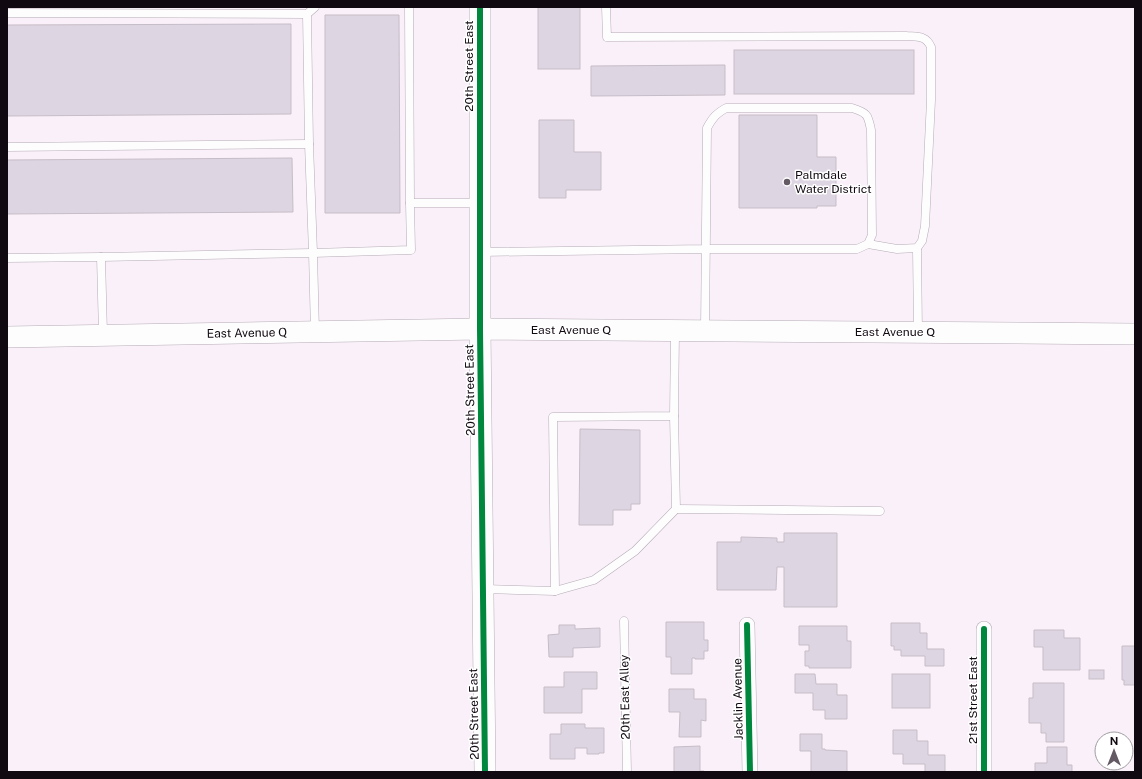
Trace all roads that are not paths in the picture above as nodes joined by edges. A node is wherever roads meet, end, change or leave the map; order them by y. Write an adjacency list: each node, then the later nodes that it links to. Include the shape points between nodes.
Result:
1 (315, 7): 6 (lane)
2 (409, 7): 9 (lane)
3 (480, 7): 10 (main road, 20th Street East)
4 (606, 7): 12 (lane, via 607,37 906,36 921,37 928,41 931,47 931,90 925,226 922,241)
5 (7, 13): 6 (lane)
6 (307, 14): 7 (lane)
7 (309, 144): 8 (lane); 15 (lane)
8 (7, 147)
9 (410, 202): 10 (lane); 15 (lane, via 411,250)
10 (480, 203): 14 (main road, 20th Street East)
11 (868, 244): 12 (lane, via 897,249); 13 (lane, via 857,249); 13 (lane, via 872,235 871,130 868,116 852,108 726,108 717,113 708,128)
12 (917, 248): 22 (lane)
13 (706, 249): 14 (lane); 20 (lane)
14 (480, 252): 18 (main road, 20th Street East)
15 (314, 253): 16 (lane); 21 (lane)
16 (101, 257): 17 (lane); 24 (lane)
17 (7, 258)
18 (480, 330): 19 (main road, East Avenue Q); 21 (main road, East Avenue Q); 29 (main road, 20th Street East)
19 (675, 331): 20 (main road, East Avenue Q); 26 (lane)
20 (705, 331): 22 (main road, East Avenue Q)
21 (315, 332): 24 (main road, East Avenue Q)
22 (918, 332): 23 (main road, East Avenue Q)
23 (1135, 334)
24 (103, 335): 25 (main road, East Avenue Q)
25 (7, 337)
26 (674, 416): 27 (lane); 30 (lane, via 553,417)
27 (676, 509): 28 (lane); 30 (lane, via 635,551 594,580)
28 (880, 511)
29 (483, 590): 30 (lane); 34 (main road, 20th Street East)
30 (555, 591)
31 (624, 621): 35 (lane, 20th East Alley)
32 (747, 625): 36 (street, Jacklin Avenue)
33 (984, 629): 37 (street, 21st Street East)
34 (485, 772)
35 (627, 772)
36 (750, 772)
37 (984, 772)

